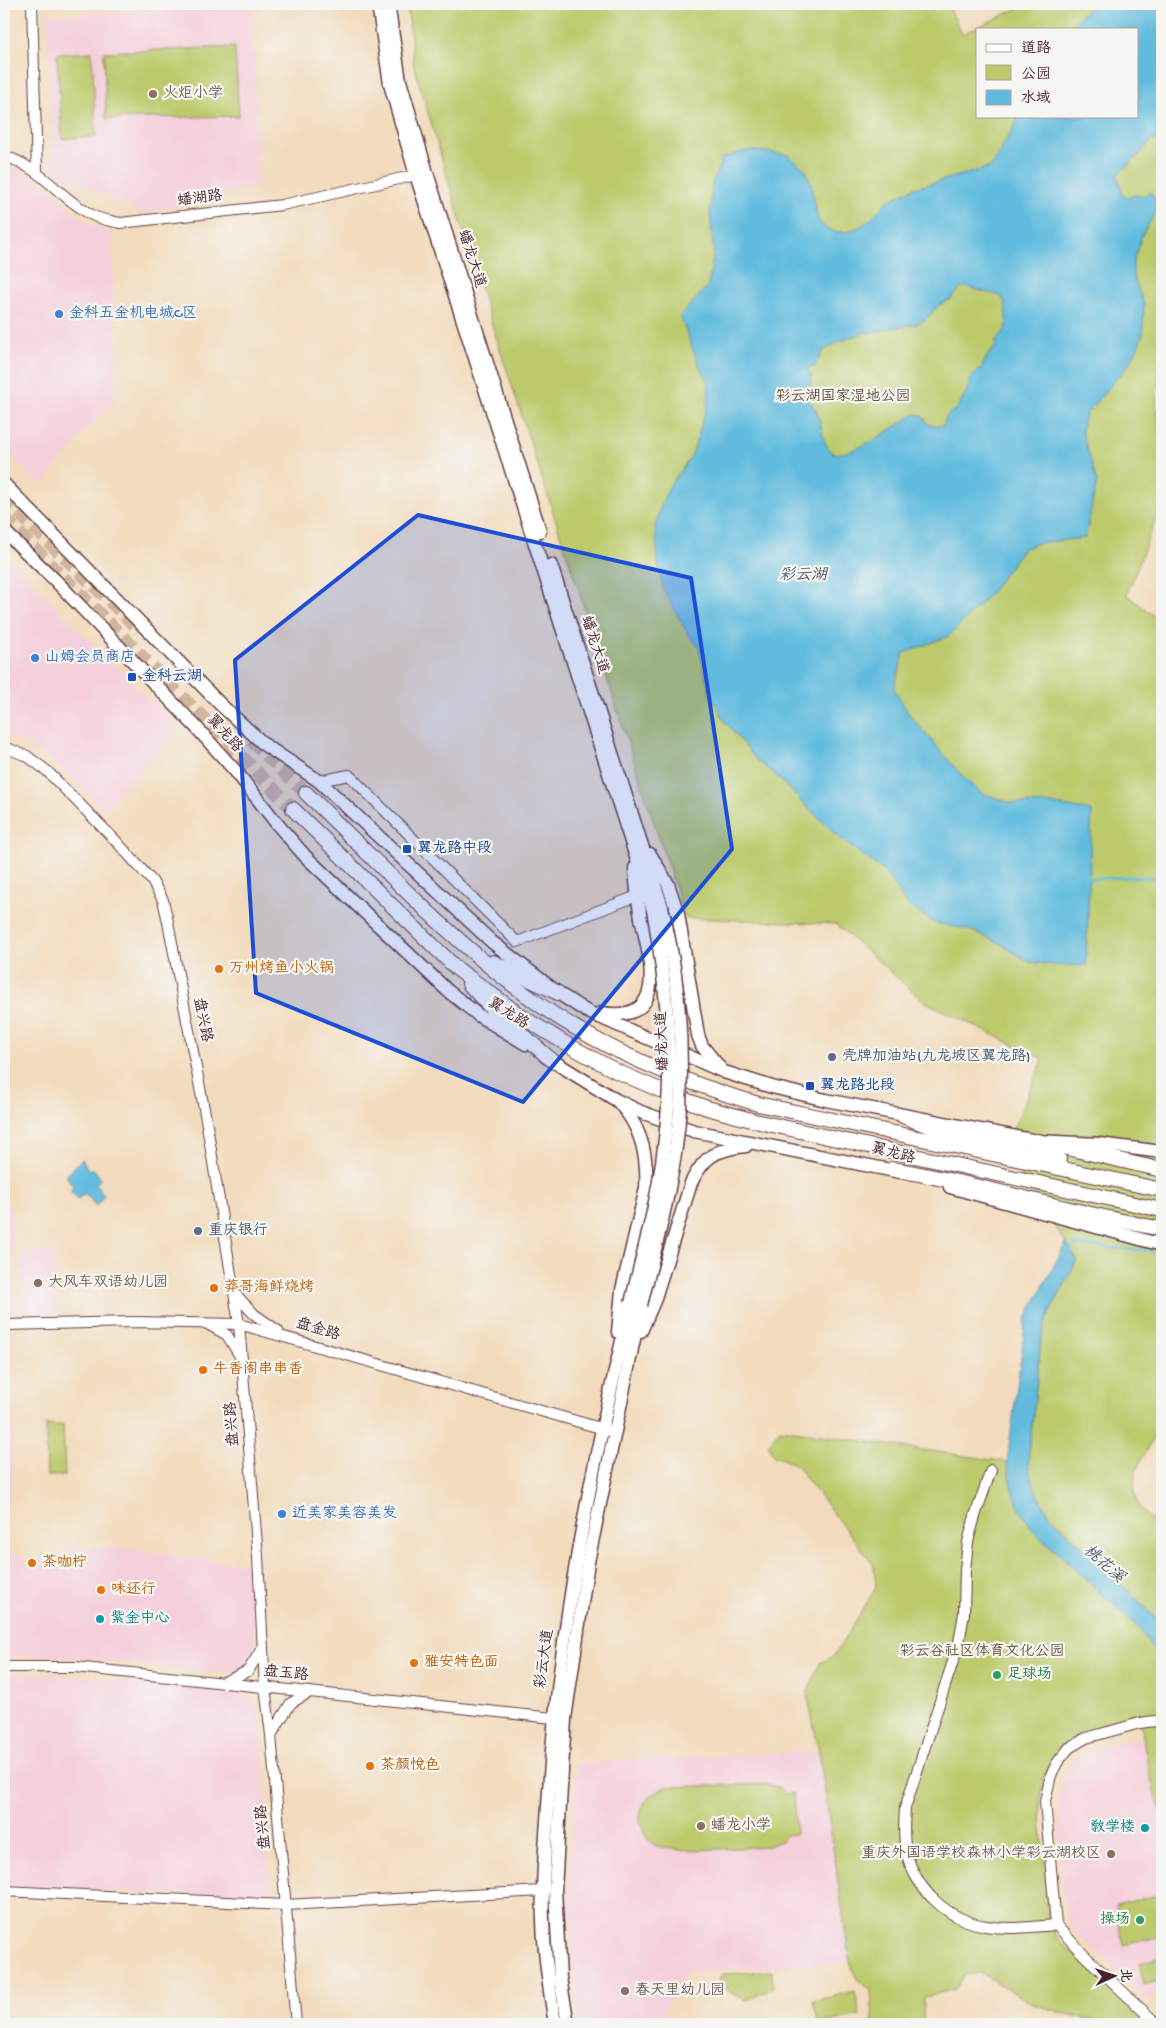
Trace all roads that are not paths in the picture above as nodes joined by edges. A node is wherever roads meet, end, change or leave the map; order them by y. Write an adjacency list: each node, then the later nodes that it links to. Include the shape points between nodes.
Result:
1 (32, 4): 5 (street)
2 (378, 4): 6 (main road, 蟠龙大道, via 390,84)
3 (388, 4): 13 (main road, 蟠龙大道, via 400,81 427,173)
4 (4, 156): 5 (street, 蟠湖路)
5 (37, 171): 6 (street, 蟠湖路, via 94,216 120,223 282,204)
6 (416, 175): 13 (main road, 蟠龙大道)
7 (4, 484): 10 (main road, 翼龙路, via 222,706 266,746)
8 (4, 531): 19 (main road, 翼龙路, via 196,727 305,856 448,991 478,1015)
9 (4, 747): 36 (street, 盘兴路, via 27,756 52,776 152,881 163,900 206,1119)
10 (319, 781): 14 (street, via 348,775 517,942); 17 (main road, 翼龙路, via 492,942)
11 (306, 794): 15 (highway, 翼龙路)
12 (293, 809): 16 (highway, 翼龙路)
13 (637, 842): 14 (main road); 20 (main road, via 663,874 673,898 698,1035 702,1046); 37 (main road, 蟠龙大道, bridge, via 675,975 680,1023 680,1108 661,1225)
14 (637, 896): 18 (main road, via 651,969 646,1000 640,1007 622,1015)
15 (469, 951): 17 (highway); 23 (highway, 翼龙路, via 563,1019 666,1073 758,1104)
16 (456, 968): 19 (highway, via 483,1001); 33 (highway, 翼龙路, via 521,1016 568,1045 616,1071 707,1108)
17 (558, 993): 18 (main road, 翼龙路)
18 (586, 1011): 20 (main road, 翼龙路)
19 (554, 1062): 21 (main road, 翼龙路)
20 (724, 1072): 22 (main road, 翼龙路, via 772,1087)
21 (616, 1100): 25 (main road, 翼龙路, via 694,1131); 44 (main road, via 636,1125 646,1155 647,1173 619,1308)
22 (903, 1116): 23 (highway); 24 (main road, 翼龙路)
23 (949, 1140): 30 (highway); 31 (highway, 翼龙路)
24 (1037, 1141): 26 (main road, 翼龙路); 28 (highway)
25 (766, 1144): 27 (main road, 翼龙路); 42 (main road, via 722,1149 711,1155 697,1172 654,1301)
26 (1162, 1152)
27 (892, 1170): 29 (highway)
28 (1162, 1170)
29 (941, 1181): 32 (highway); 35 (main road)
30 (1162, 1182)
31 (1162, 1190)
32 (1016, 1195): 33 (highway); 34 (highway)
33 (1162, 1212)
34 (1162, 1229)
35 (1162, 1245)
36 (234, 1293): 39 (street, 盘兴路); 41 (street, via 254,1314)
37 (636, 1304): 42 (main road, 彩云大道); 44 (main road, 彩云大道)
38 (206, 1324): 39 (street, 盘金路); 40 (street, 盘金路); 43 (street, via 227,1335)
39 (239, 1324): 41 (street, 盘金路); 43 (street, 盘兴路)
40 (4, 1325)
41 (285, 1336): 45 (street, 盘金路)
42 (631, 1354): 45 (main road, 彩云大道)
43 (243, 1361): 47 (street, 盘兴路)
44 (617, 1362): 45 (main road, 彩云大道)
45 (608, 1430): 52 (main road, 彩云大道, via 575,1564)
46 (991, 1470): 58 (street, via 968,1542 959,1643 905,1808 906,1850 924,1889 958,1917 985,1926)
47 (263, 1647): 49 (street, via 248,1671); 50 (street, 盘兴路)
48 (4, 1667): 49 (street, 盘玉路, via 75,1667)
49 (224, 1683): 50 (street, 盘玉路)
50 (265, 1687): 51 (street, 盘玉路); 54 (street, 盘兴路)
51 (310, 1692): 52 (street, 盘玉路); 54 (street, via 290,1703)
52 (559, 1718): 56 (main road, 彩云大道); 61 (main road, 彩云大道, via 555,1890 560,1978)
53 (1162, 1720): 58 (street, via 1086,1738 1069,1748 1057,1763 1045,1801)
54 (271, 1735): 57 (street, 盘兴路)
55 (4, 1891): 57 (street)
56 (542, 1891): 57 (street); 60 (main road, 彩云大道)
57 (285, 1905): 59 (street, 盘兴路)
58 (1056, 1925): 62 (street)
59 (296, 2024)
60 (555, 2024)
61 (568, 2024)
62 (1157, 2024)

